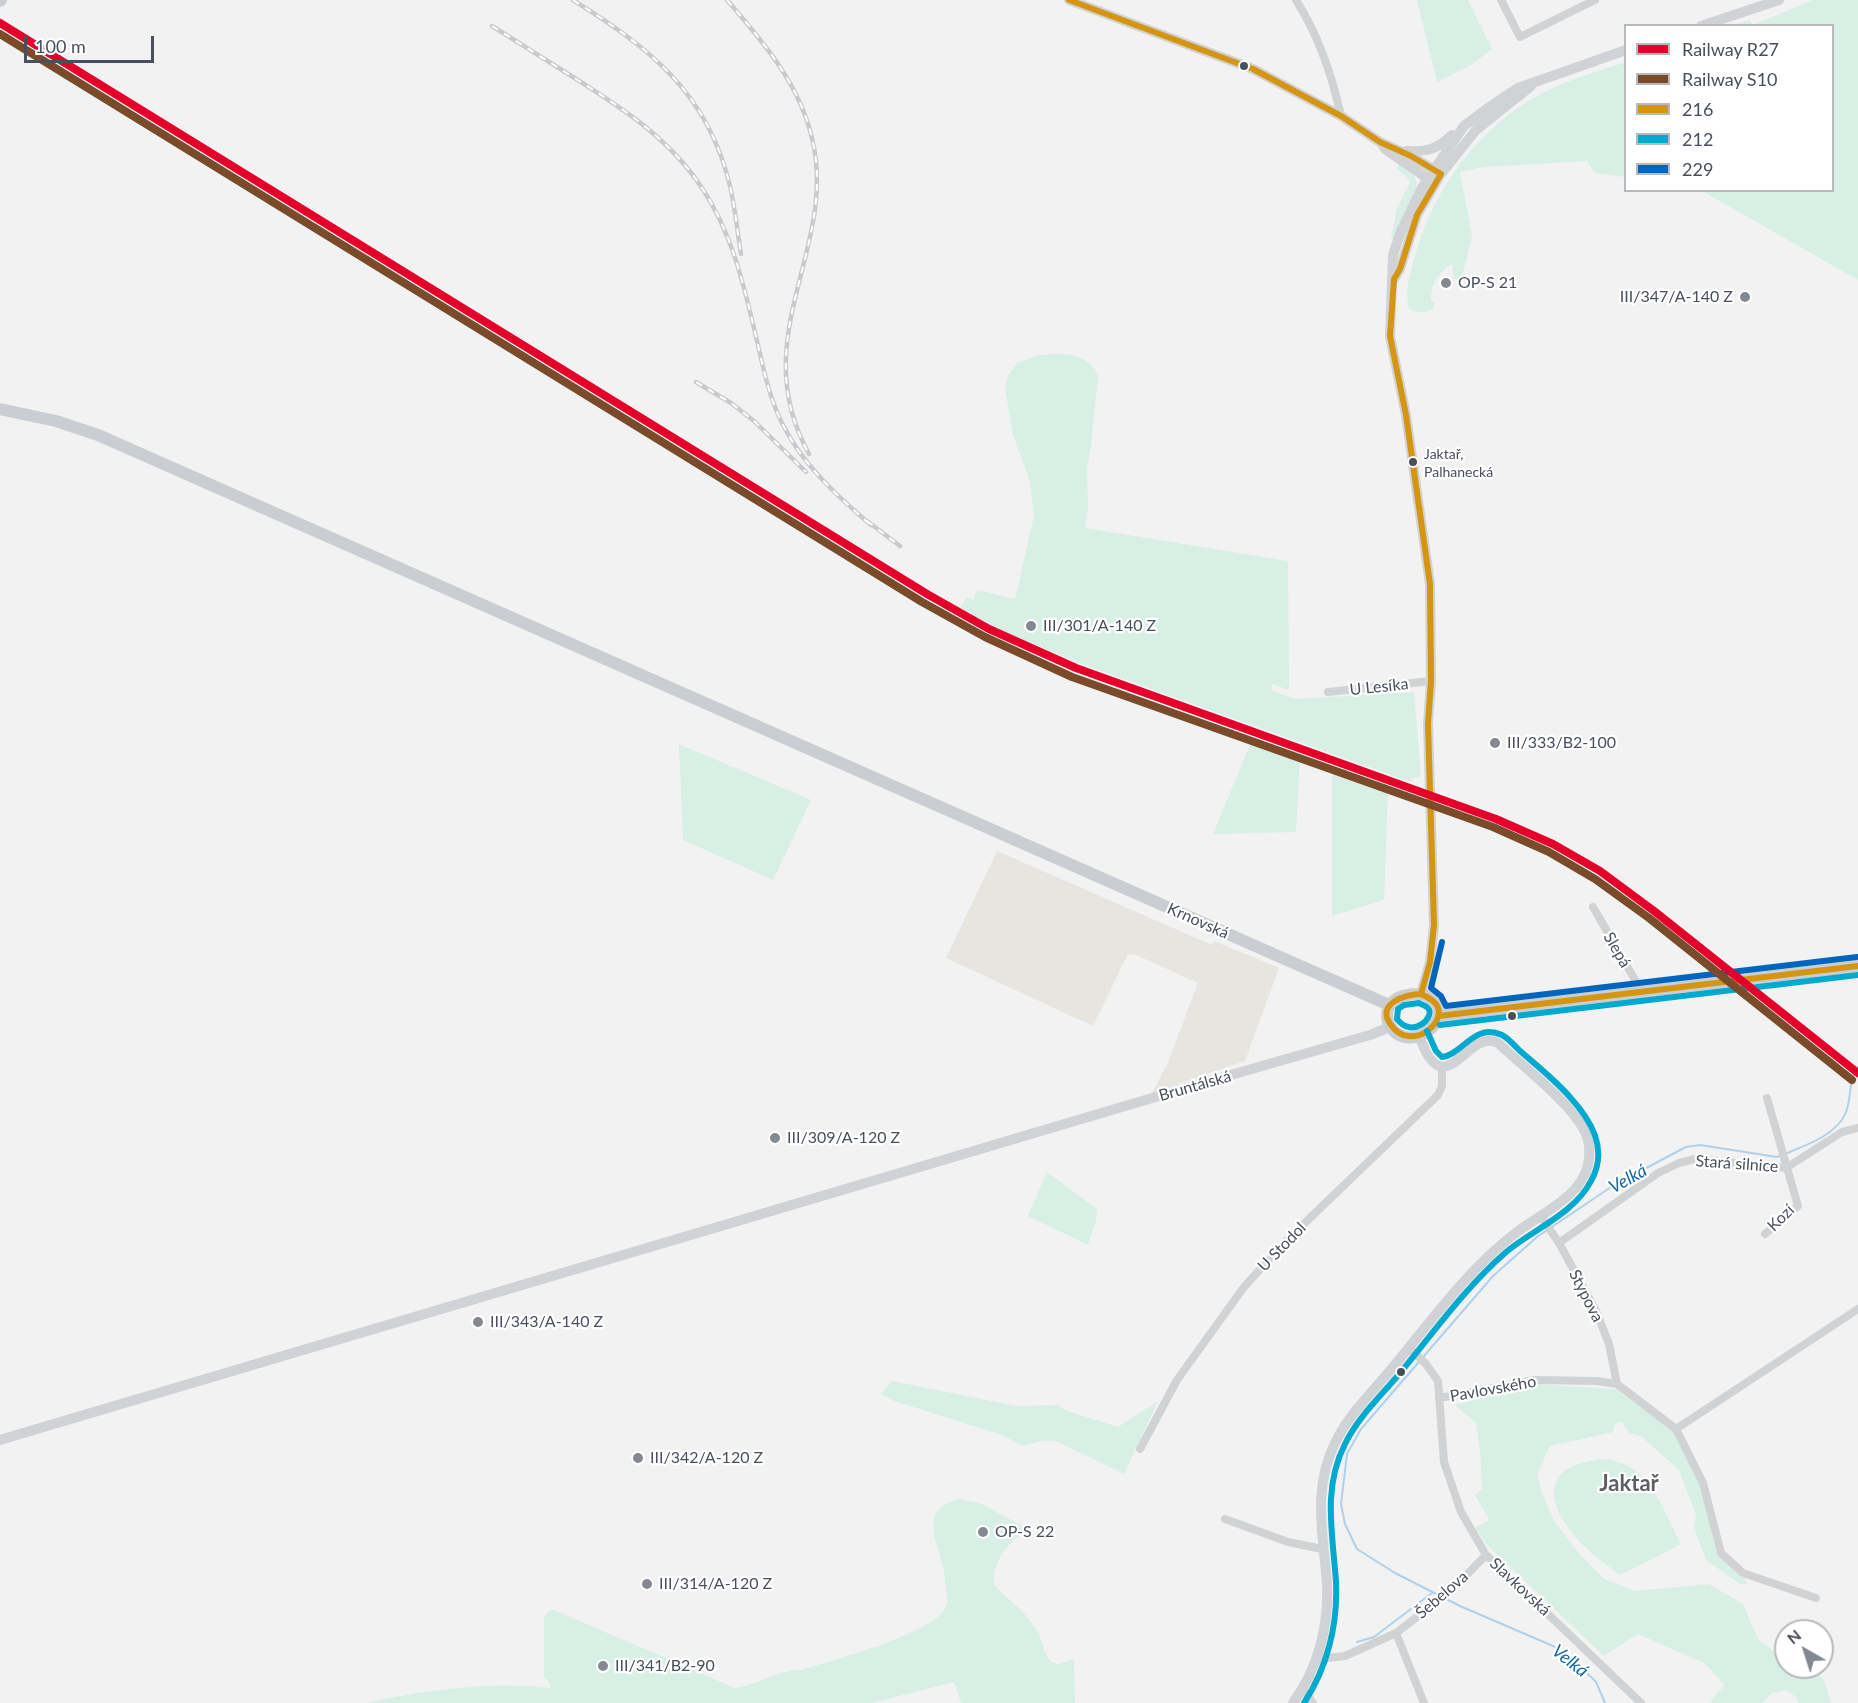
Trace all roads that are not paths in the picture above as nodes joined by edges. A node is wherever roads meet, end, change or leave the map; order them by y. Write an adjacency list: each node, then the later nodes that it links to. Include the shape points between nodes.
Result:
1 (1069, 0): 9 (street, via 1253,69)
2 (1296, 0): 9 (street, via 1324,56)
3 (1501, 0): 4 (street, via 1520,37)
4 (1595, 0)
5 (1779, 0): 6 (street)
6 (1707, 24)
7 (1624, 51): 8 (street)
8 (1533, 83): 10 (street, via 1518,88); 13 (street, via 1476,130)
9 (1341, 116): 11 (street)
10 (1464, 126): 12 (street, via 1437,148); 13 (street)
11 (1380, 141): 12 (street); 13 (street, via 1385,149)
12 (1400, 150): 13 (street)
13 (1434, 177): 15 (street, via 1401,231 1393,255 1390,336 1406,415 1430,584)
14 (0, 409): 21 (main road, Krnovská, via 98,435)
15 (1431, 681): 16 (street, U Lesíka); 20 (street, via 1429,748 1435,918 1432,952)
16 (1328, 692)
17 (1593, 907): 19 (street, Slepá)
18 (1858, 966): 19 (main road)
19 (1642, 992): 22 (main road)
20 (1421, 994): 21 (main road, via 1397,997); 22 (main road, via 1435,1003)
21 (1389, 1005): 23 (main road)
22 (1439, 1016): 24 (main road, via 1432,1030)
23 (1390, 1027): 24 (main road, via 1402,1036); 37 (street, Bruntálská)
24 (1419, 1035): 25 (street, via 1428,1058)
25 (1442, 1066): 29 (street, via 1454,1063 1482,1041 1495,1041 1579,1122 1589,1148 1585,1175); 38 (street, U Stodol, via 1438,1095 1285,1242 1244,1287 1177,1380)
26 (1767, 1098): 28 (street)
27 (1858, 1128): 28 (street, Stará silnice, via 1842,1132)
28 (1785, 1165): 30 (street, Kozí, via 1798,1206); 31 (street, Stará silnice, via 1695,1159 1679,1163)
29 (1542, 1218): 31 (street, Stypova); 33 (street, via 1496,1250 1449,1300)
30 (1765, 1234)
31 (1557, 1240): 34 (street, Stypova, via 1596,1311 1609,1344)
32 (1858, 1309): 36 (street)
33 (1413, 1351): 35 (street, Slavkovská, via 1438,1381); 40 (street, via 1349,1421 1329,1454 1321,1494)
34 (1617, 1384): 35 (street, Pavlovského, via 1534,1380); 36 (street)
35 (1439, 1398): 41 (street, Slavkovská, via 1444,1462 1461,1512)
36 (1676, 1429): 42 (street, via 1703,1483 1722,1553 1743,1573)
37 (0, 1440)
38 (1140, 1449)
39 (1225, 1519): 40 (street, via 1288,1542)
40 (1322, 1549): 44 (street, via 1327,1584)
41 (1486, 1554): 43 (street, Šebelova, via 1451,1591); 49 (street, Slavkovská)
42 (1816, 1598)
43 (1396, 1633): 44 (street, Šebelova, via 1345,1656); 48 (street)
44 (1318, 1659): 45 (street)
45 (1303, 1689): 46 (street); 47 (street)
46 (1293, 1703)
47 (1313, 1703)
48 (1424, 1703)
49 (1641, 1703)

